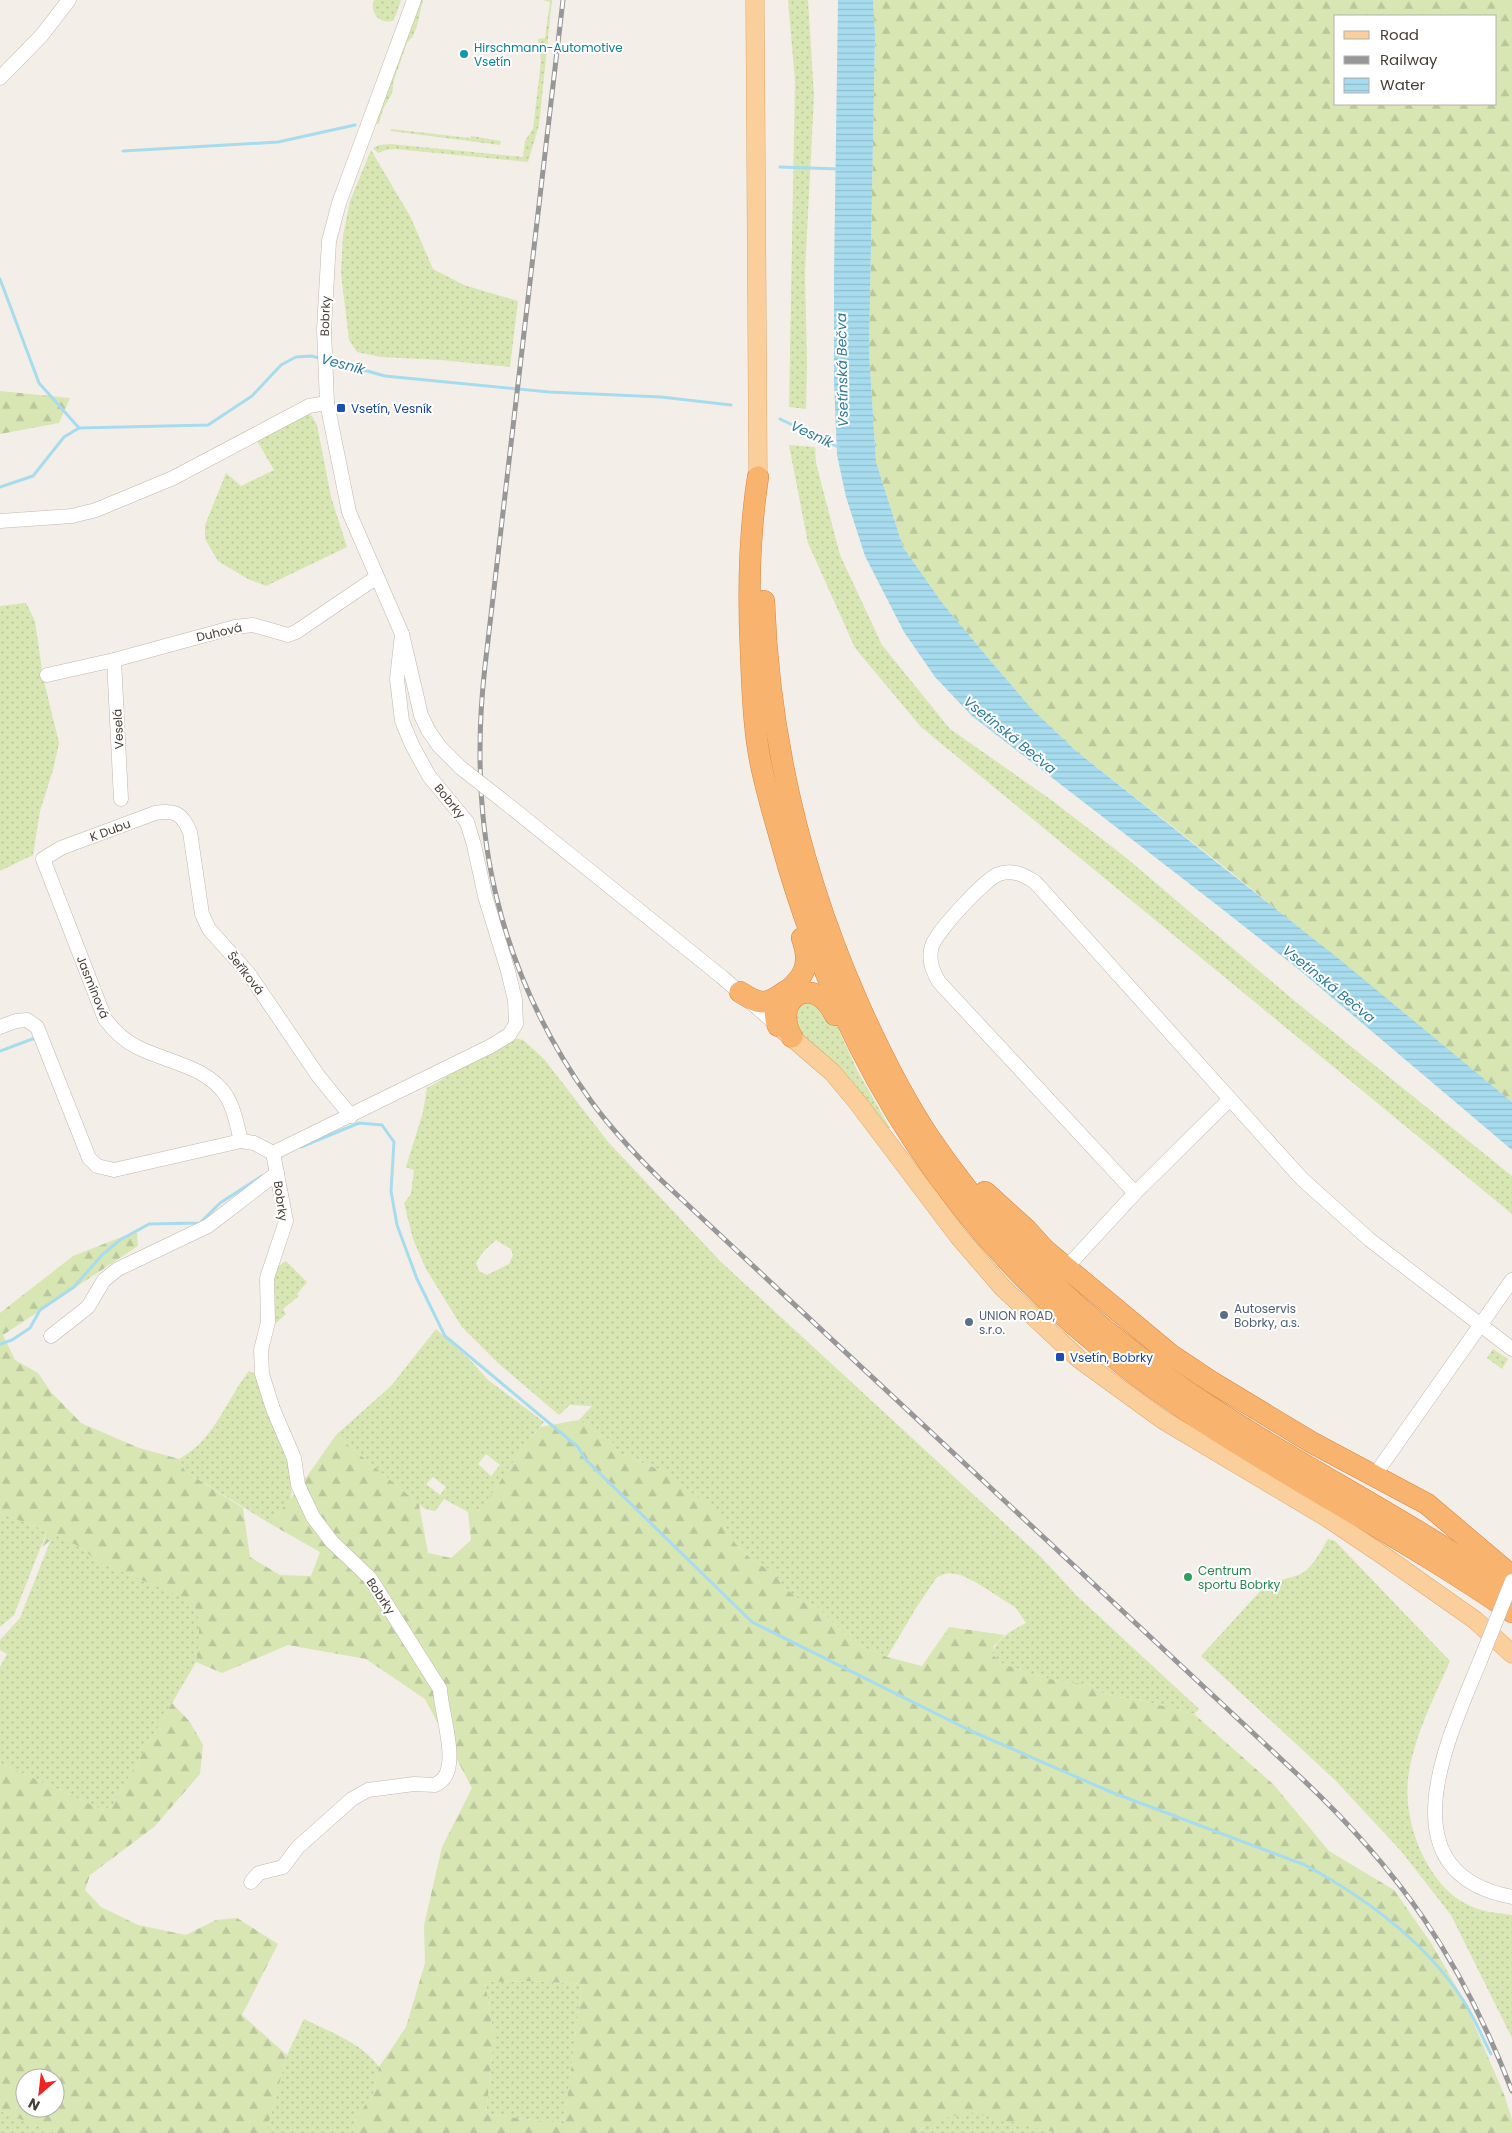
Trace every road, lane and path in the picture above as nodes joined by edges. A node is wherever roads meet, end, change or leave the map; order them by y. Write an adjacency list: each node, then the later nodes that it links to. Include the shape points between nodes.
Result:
1 (69, 0): 4 (street, via 42,36)
2 (414, 0): 5 (street, Bobrky, via 339,203 329,241 324,330)
3 (755, 0): 6 (main road)
4 (0, 78)
5 (327, 402): 7 (street, via 309,406 172,478 96,510 72,516); 8 (street, Bobrky, via 349,512)
6 (758, 477): 12 (highway, via 751,528 750,645 755,730); 19 (highway, via 771,694 788,794 809,876 834,949)
7 (0, 521)
8 (377, 577): 9 (street, Bobrky); 10 (street, Duhová, via 288,635 253,625 235,627)
9 (402, 634): 16 (street, Bobrky, bridge, via 424,722 439,746 461,768); 22 (street, Bobrky, via 397,679 402,721 429,776 467,822 508,970 516,1024 509,1035 491,1046)
10 (114, 660): 11 (street, Duhová); 13 (street, Veselá)
11 (47, 675)
12 (768, 797): 17 (highway, via 781,868 808,956 804,972); 20 (highway, via 819,955 835,995)
13 (121, 799)
14 (180, 815): 15 (street, K Dubu, via 155,813 61,848); 22 (street, Šeříková, via 190,832 202,914 209,929 249,974 319,1077)
15 (43, 859): 23 (street, Jasmínová, via 105,1019 121,1038 189,1067 218,1085 233,1110)
16 (740, 992): 17 (street, Bobrky); 17 (highway, via 757,1002 767,1003)
17 (780, 1015): 20 (highway, via 800,994 813,992 825,998 853,1054); 37 (main road, via 858,1103 959,1237 1002,1287 1079,1359 1163,1420 1329,1519 1384,1556 1475,1620)
18 (0, 1027): 23 (street, via 28,1020 37,1027 89,1158 97,1166 114,1170)
19 (878, 1048): 27 (highway, via 958,1163); 35 (highway, via 929,1136 962,1182 1034,1265 1094,1321 1208,1406)
20 (885, 1095): 36 (highway, via 950,1193 1007,1260 1084,1333 1140,1378 1196,1416 1430,1558)
21 (1230, 1099): 26 (street); 26 (street, via 1035,882 1025,875 1011,872 998,874 987,881 937,934 930,959 933,972); 29 (street, via 1302,1179 1370,1240)
22 (351, 1116): 24 (street, Bobrky)
23 (241, 1141): 24 (street, via 254,1143)
24 (273, 1154): 25 (street, Bobrky)
25 (277, 1173): 30 (street, Bobrky, via 208,1226 118,1269 104,1280 88,1307); 38 (street, Bobrky, via 286,1221 267,1278 268,1322 261,1350 267,1392 294,1458 298,1485 313,1517 332,1542 370,1578 440,1689 451,1759 445,1778 435,1785 414,1784 368,1790 352,1799 298,1847 283,1867 259,1873)
26 (1135, 1193): 27 (street)
27 (1066, 1268): 32 (highway, via 1131,1323 1194,1370 1311,1442)
28 (1512, 1280): 29 (street)
29 (1481, 1323): 31 (street); 32 (street)
30 (51, 1336)
31 (1512, 1349)
32 (1374, 1476): 33 (highway, via 1427,1504)
33 (1512, 1576)
34 (1512, 1581): 39 (street, bridge, via 1444,1755 1434,1802 1443,1851 1451,1866 1471,1883 1491,1893)
35 (1512, 1593)
36 (1512, 1612)
37 (1512, 1654)
38 (251, 1882)
39 (1512, 1897)

